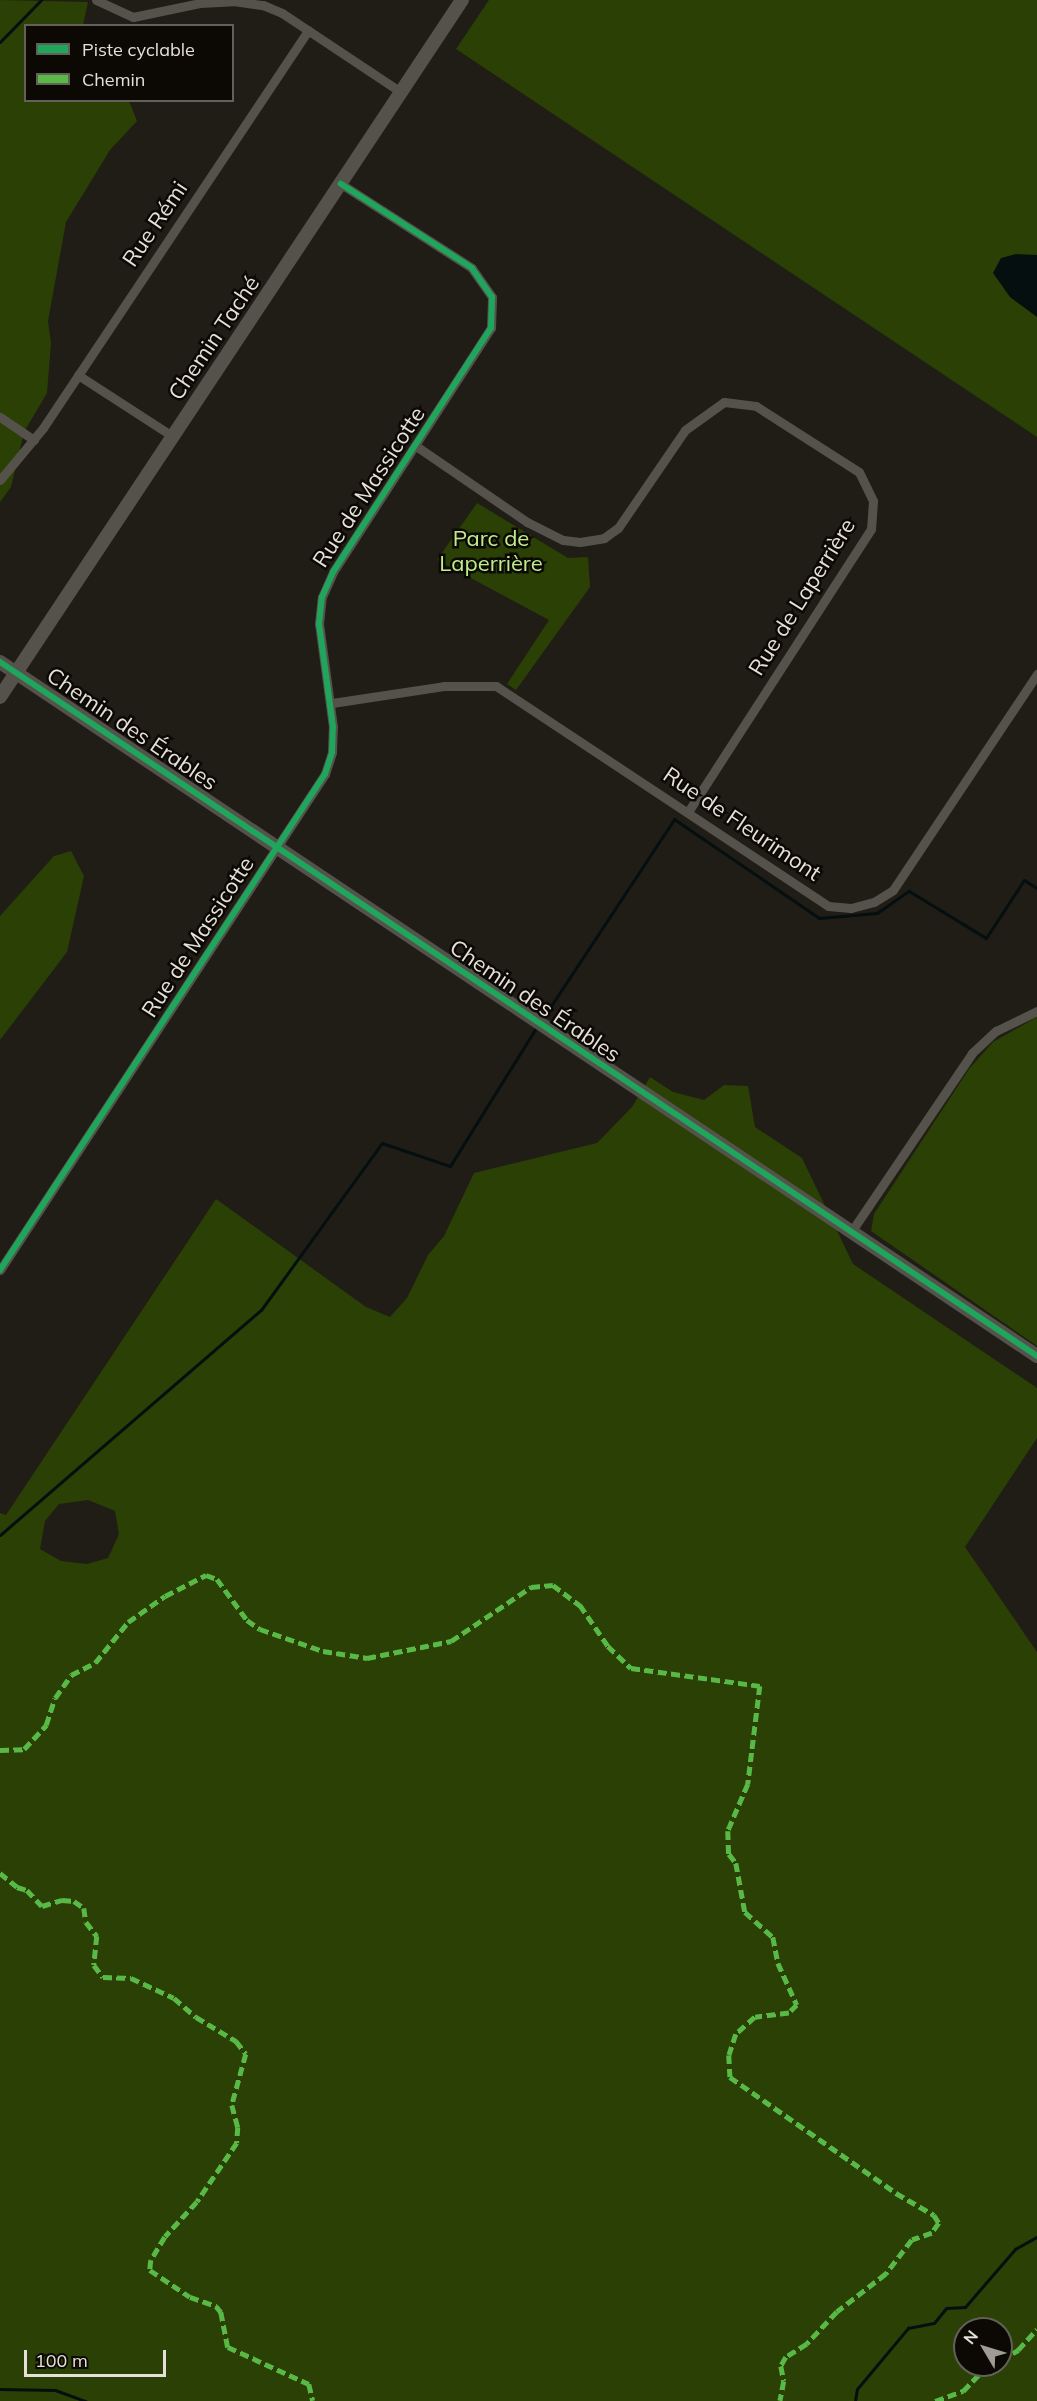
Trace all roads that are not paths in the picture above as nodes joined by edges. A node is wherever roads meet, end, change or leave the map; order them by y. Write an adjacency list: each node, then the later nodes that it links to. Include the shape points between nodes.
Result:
1 (96, 0): 3 (street, via 119,12 146,17 200,3 250,2 282,13)
2 (462, 0): 4 (street, Chemin Taché)
3 (308, 30): 4 (street); 6 (street, Rue Rémi)
4 (401, 92): 5 (street, Chemin Taché)
5 (341, 184): 8 (street, Chemin Taché); 10 (street, Rue de Massicotte, via 457,256 485,282 492,297 494,315 487,340)
6 (78, 375): 8 (street); 9 (street, Rue Rémi)
7 (0, 417): 9 (street)
8 (174, 437): 13 (street, Chemin Taché)
9 (34, 440): 11 (street, Rue Rémi)
10 (416, 446): 16 (street, Rue de Massicotte, via 333,572 322,597 319,624); 17 (street, Rue de Laperrière, via 527,522 563,540 580,542 604,538 618,528 685,430 724,402 756,406 859,472 873,501 871,529)
11 (0, 480)
12 (0, 662): 13 (street, Chemin des Érables)
13 (16, 672): 15 (street, Chemin Taché); 18 (street, Chemin des Érables)
14 (1037, 674): 17 (street, Rue de Fleurimont, via 903,877 893,890 874,902 851,908 828,906)
15 (0, 697)
16 (332, 703): 17 (street, Rue de Fleurimont, via 444,686 496,686); 18 (street, Rue de Massicotte, via 332,752 325,774)
17 (688, 812)
18 (277, 849): 20 (street, Chemin des Érables); 21 (street, Rue de Massicotte)
19 (1037, 1011): 20 (street, via 996,1031 972,1053)
20 (851, 1232): 22 (street, Chemin des Érables)
21 (0, 1270)
22 (1037, 1356)

